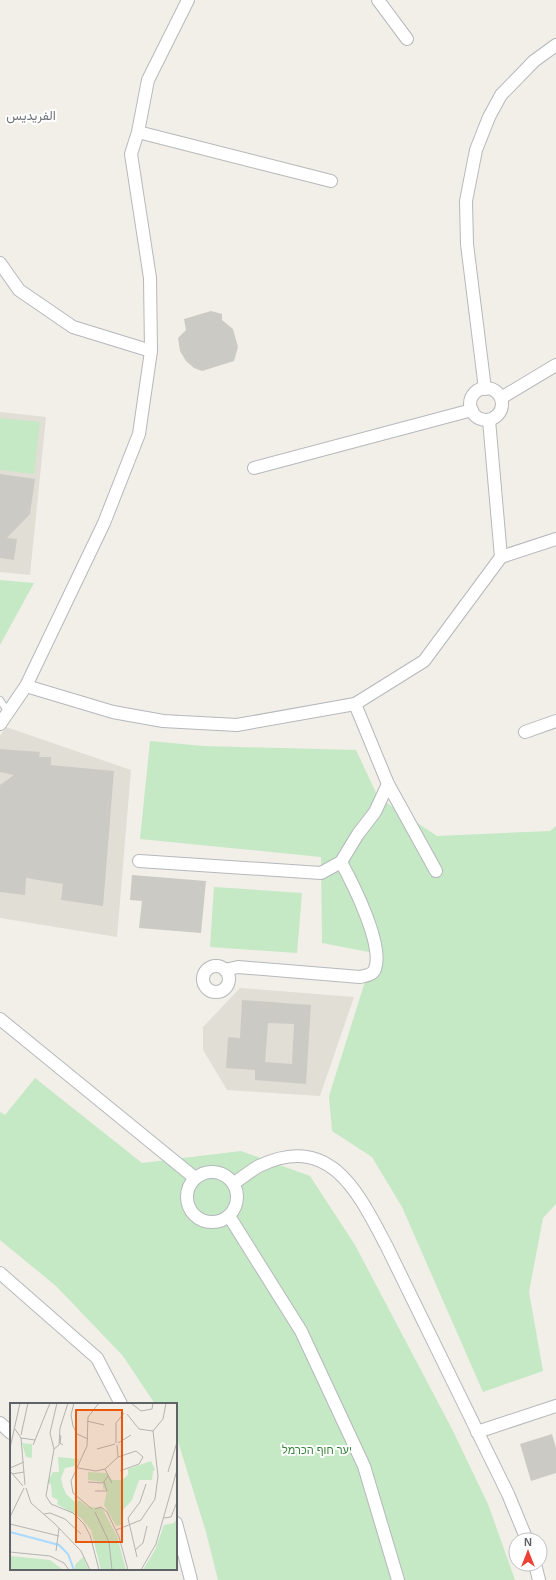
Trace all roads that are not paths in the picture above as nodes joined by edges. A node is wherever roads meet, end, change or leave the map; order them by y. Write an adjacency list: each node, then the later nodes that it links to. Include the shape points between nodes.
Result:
1 (188, 0): 5 (street, via 148,80)
2 (378, 0): 3 (street)
3 (407, 39)
4 (556, 45): 10 (street, via 534,61 501,95 476,150 466,201 467,244)
5 (138, 132): 6 (street); 8 (street, via 131,154 150,278)
6 (331, 181)
7 (0, 263): 8 (street, via 19,290 73,327)
8 (151, 351): 17 (street, via 139,434 104,523)
9 (556, 365): 11 (street)
10 (485, 389): 11 (street, via 494,391); 12 (street, via 473,396)
11 (501, 398): 13 (street, via 500,412)
12 (472, 410): 13 (street, via 479,418); 14 (street)
13 (489, 420): 16 (street)
14 (254, 468)
15 (556, 539): 16 (street)
16 (501, 557): 19 (street, via 424,661)
17 (26, 686): 19 (street, via 127,714 163,721 237,726); 20 (street)
18 (0, 700): 20 (lane)
19 (355, 704): 24 (street)
20 (8, 712): 22 (street)
21 (556, 721): 23 (street)
22 (0, 724)
23 (525, 732)
24 (388, 784): 26 (street, via 375,812); 27 (street)
25 (140, 861): 26 (street, via 321,873)
26 (341, 862): 28 (street, via 373,932 377,960 373,973 360,978 238,967)
27 (436, 871)
28 (225, 970)
29 (0, 1019): 30 (street)
30 (195, 1178): 31 (street, via 203,1173 216,1172); 32 (street, via 187,1192 187,1203 193,1214 199,1219 215,1222)
31 (234, 1183): 32 (street, via 237,1200 235,1209); 37 (street, via 258,1167 290,1157 324,1161 338,1171 374,1222)
32 (229, 1216): 42 (street, via 301,1331 364,1466)
33 (0, 1273): 34 (street, via 97,1358)
34 (120, 1403)
35 (556, 1406): 37 (street)
36 (0, 1423): 38 (street)
37 (477, 1432): 40 (street)
38 (10, 1433)
39 (177, 1526): 41 (street)
40 (523, 1532)
41 (191, 1580)
42 (398, 1580)

